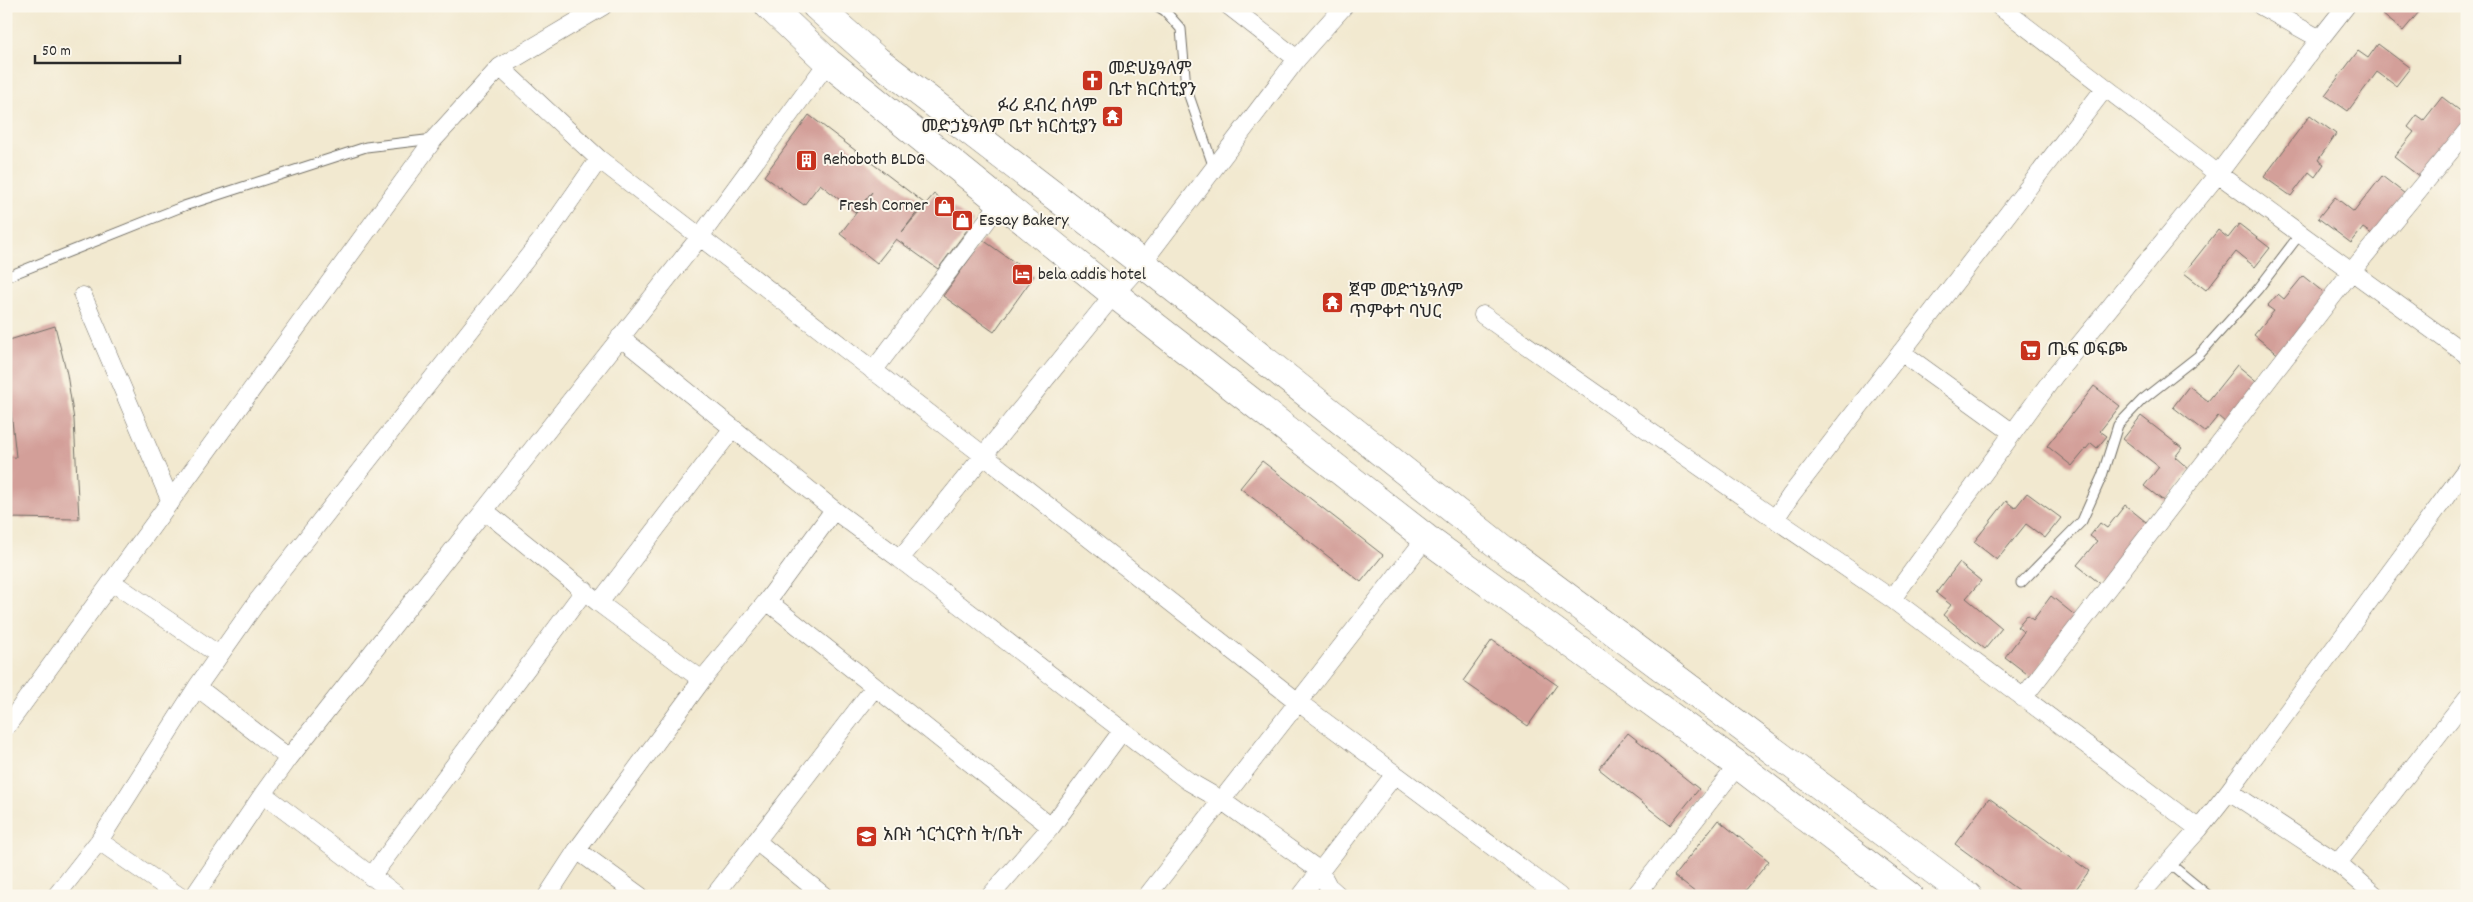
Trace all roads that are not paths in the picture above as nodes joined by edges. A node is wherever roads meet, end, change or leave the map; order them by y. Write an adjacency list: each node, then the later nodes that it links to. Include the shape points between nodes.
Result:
1 (603, 6): 13 (street)
2 (769, 6): 12 (main road)
3 (816, 6): 23 (main road, via 877,60)
4 (1156, 6): 18 (lane, via 1181,29 1186,87)
5 (1229, 6): 11 (street)
6 (1344, 6): 11 (street)
7 (1999, 6): 14 (street)
8 (2261, 6): 10 (street)
9 (2346, 6): 10 (street)
10 (2320, 39): 19 (street)
11 (1297, 58): 18 (street)
12 (828, 62): 20 (main road); 22 (street)
13 (500, 67): 16 (street); 17 (street)
14 (2105, 88): 19 (street); 30 (street)
15 (2467, 131): 24 (street)
16 (434, 139): 25 (lane, via 366,147 193,203); 37 (street)
17 (599, 159): 22 (street); 49 (street, via 553,225 259,599)
18 (1214, 168): 23 (street)
19 (2218, 174): 21 (street); 34 (street, via 2055,375)
20 (1001, 202): 26 (main road); 32 (street)
21 (2300, 234): 24 (street); 44 (lane, via 2258,289 2198,356 2142,400 2118,426 2102,476 2082,521)
22 (699, 238): 29 (street); 32 (street)
23 (1142, 264): 26 (street); 88 (main road, via 1504,549)
24 (2352, 272): 31 (street); 53 (street)
25 (6, 277)
26 (1114, 294): 35 (street); 41 (main road)
27 (83, 296): 37 (street)
28 (1483, 315): 40 (street)
29 (620, 337): 33 (street); 39 (street)
30 (1901, 352): 34 (street); 40 (street)
31 (2467, 355)
32 (874, 371): 35 (street)
33 (733, 428): 38 (street); 48 (street)
34 (2013, 433): 46 (street)
35 (983, 455): 42 (street); 55 (street)
36 (2467, 468): 61 (street)
37 (171, 502): 43 (street)
38 (834, 510): 42 (street); 47 (street)
39 (485, 511): 45 (street); 58 (street)
40 (1775, 519): 46 (street)
41 (1426, 538): 55 (street); 59 (main road)
42 (900, 559): 57 (street)
43 (112, 582): 49 (street); 56 (street)
44 (2021, 583)
45 (585, 590): 48 (street); 72 (street)
46 (1892, 599): 53 (street)
47 (767, 601): 50 (street); 52 (street)
48 (599, 603): 50 (street)
49 (219, 655): 51 (street)
50 (702, 680): 68 (street)
51 (197, 687): 58 (street); 66 (street)
52 (874, 688): 64 (street); 67 (street)
53 (2023, 698): 65 (street)
54 (2467, 698): 70 (street)
55 (1298, 702): 60 (street); 63 (street)
56 (6, 727)
57 (1122, 731): 63 (street, via 1188,781); 64 (street)
58 (289, 758): 62 (street)
59 (1738, 765): 86 (street); 87 (main road)
60 (1395, 774): 71 (street); 85 (street)
61 (2229, 791): 65 (street); 70 (street)
62 (263, 794): 72 (street); 75 (street)
63 (1221, 800): 71 (street); 82 (street)
64 (1051, 827): 81 (street)
65 (2199, 829): 69 (street)
66 (99, 841): 73 (street); 74 (street)
67 (756, 841): 79 (street); 80 (street)
68 (577, 850): 77 (street); 78 (street)
69 (2169, 863): 89 (street); 90 (lane)
70 (2338, 864): 91 (street)
71 (1320, 871): 83 (street); 84 (street, via 1328,886)
72 (370, 877): 76 (street)
73 (56, 896)
74 (179, 896)
75 (194, 896)
76 (398, 896)
77 (548, 896)
78 (640, 896)
79 (714, 896)
80 (824, 896)
81 (990, 896)
82 (1147, 896)
83 (1301, 896)
84 (1339, 896)
85 (1559, 896)
86 (1635, 896)
87 (1909, 896)
88 (1968, 896)
89 (2139, 896)
90 (2208, 896)
91 (2376, 896)

